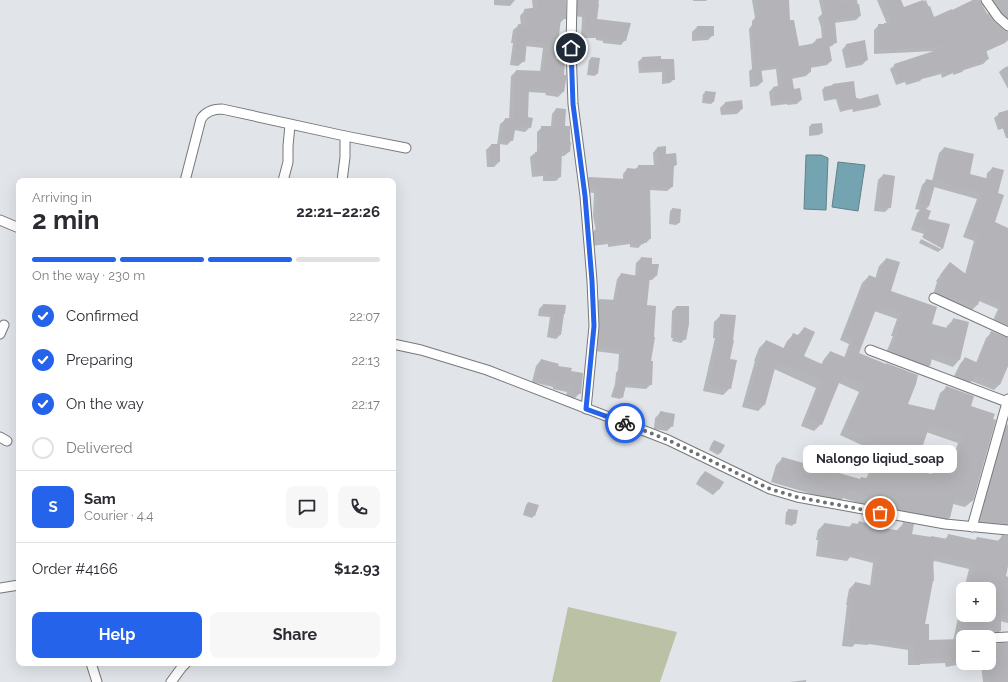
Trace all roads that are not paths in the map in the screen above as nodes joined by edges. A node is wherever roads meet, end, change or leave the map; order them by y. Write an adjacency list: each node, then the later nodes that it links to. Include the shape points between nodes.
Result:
1 (572, 0): 17 (street, via 573,104 585,196 594,326)
2 (986, 0): 3 (street)
3 (1008, 26)
4 (290, 124): 5 (street); 7 (street, via 222,109 207,112 201,120); 8 (street, via 288,162)
5 (345, 136): 6 (street); 9 (street)
6 (406, 148)
7 (186, 178)
8 (284, 178)
9 (342, 178)
10 (0, 220): 11 (street)
11 (16, 227)
12 (934, 298): 13 (street)
13 (1008, 332)
14 (396, 345): 17 (street, via 487,370)
15 (870, 350): 16 (street)
16 (1008, 400): 18 (street)
17 (586, 409): 18 (street, via 668,440 770,489 797,497 910,519)
18 (972, 527): 19 (street)
19 (1008, 530)
20 (16, 585): 21 (street)
21 (0, 588)
22 (1008, 637): 23 (street)
23 (996, 638)
24 (92, 666): 26 (street)
25 (183, 666): 27 (street)
26 (97, 682)
27 (171, 682)

